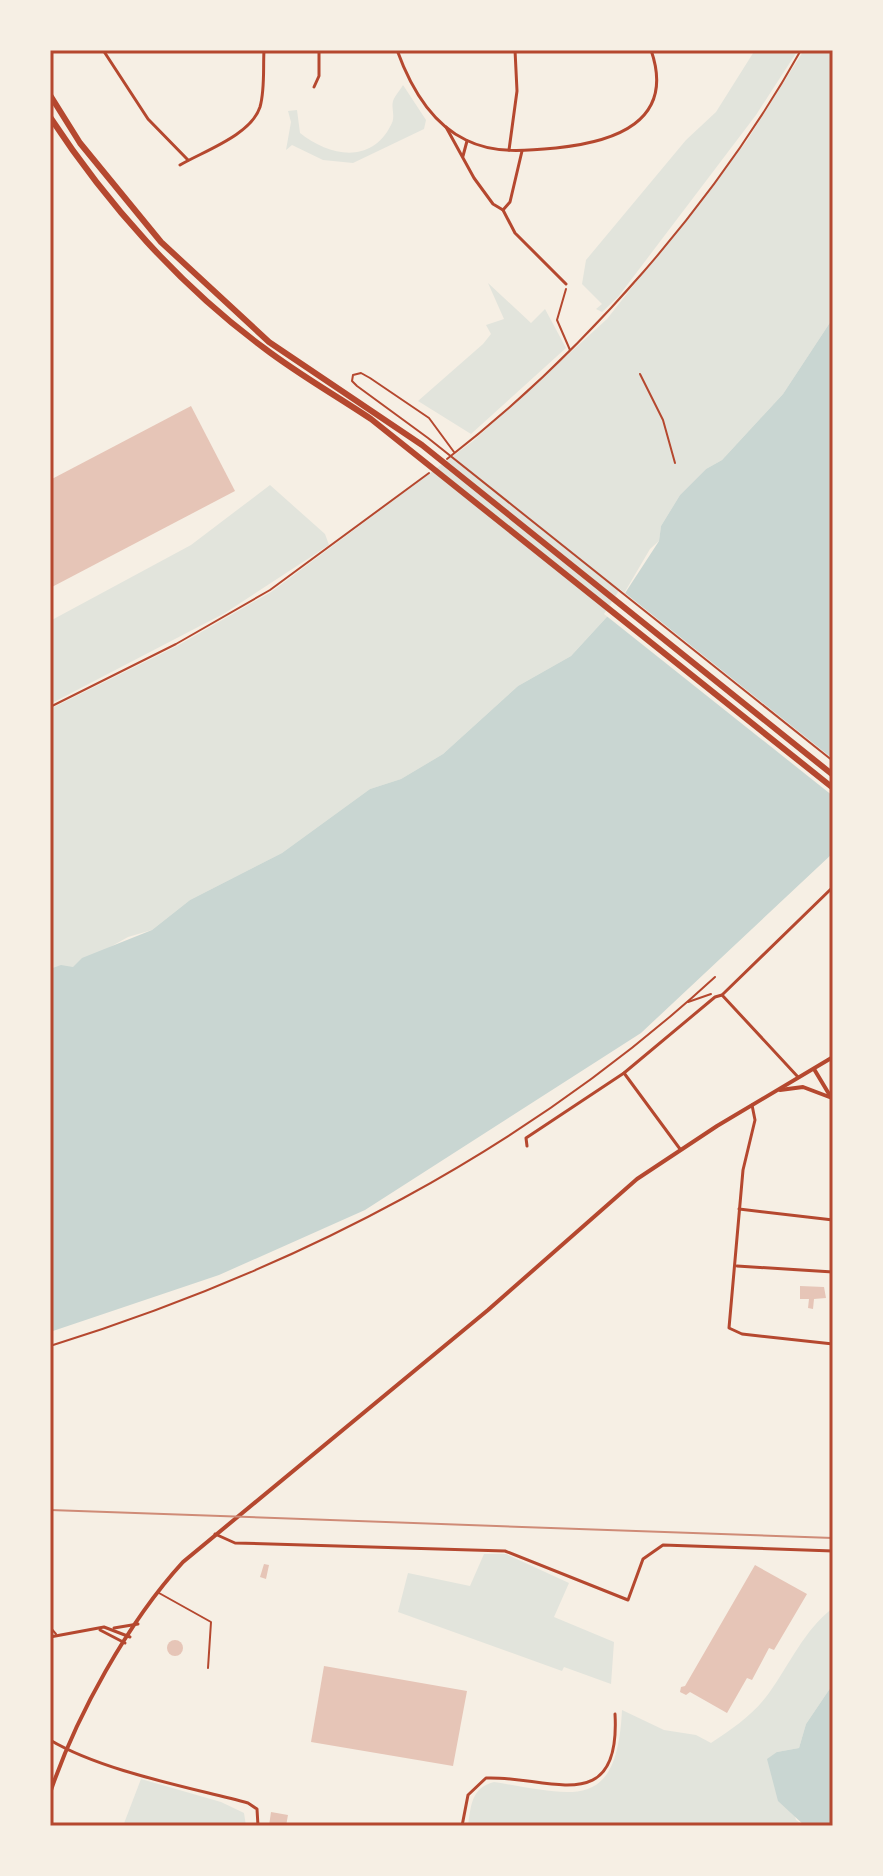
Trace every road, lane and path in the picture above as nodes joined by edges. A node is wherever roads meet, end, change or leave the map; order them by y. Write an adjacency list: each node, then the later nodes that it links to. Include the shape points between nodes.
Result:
1 (103, 50): 16 (street, via 128,94)
2 (264, 50): 16 (street, via 262,103 255,118)
3 (319, 50): 8 (street)
4 (397, 50): 11 (street, via 410,84)
5 (515, 50): 13 (street, via 517,91)
6 (651, 50): 14 (street, via 656,94 635,124 596,143)
7 (801, 50): 20 (path, via 715,179 621,299)
8 (314, 87)
9 (50, 95): 28 (highway, via 125,200 208,288 269,342 422,445)
10 (50, 117): 29 (highway, via 116,207 202,296 265,349 371,419)
11 (446, 127): 12 (street); 15 (street)
12 (467, 141): 13 (street); 15 (street)
13 (509, 151): 14 (street)
14 (522, 151): 18 (street, via 510,202)
15 (462, 159): 18 (street, via 493,204)
16 (188, 160): 17 (street)
17 (180, 165)
18 (503, 210): 19 (street, via 515,233)
19 (566, 284): 20 (path, via 557,320)
20 (571, 351): 22 (path)
21 (640, 374): 24 (path, via 663,420)
22 (455, 453): 23 (path); 27 (path, via 429,418 370,378 353,375 357,386)
23 (443, 462)
24 (675, 463)
25 (431, 471): 26 (path, via 270,590)
26 (50, 707)
27 (833, 761)
28 (833, 775)
29 (833, 788)
30 (833, 887): 32 (street)
31 (715, 977): 34 (path)
32 (722, 995): 33 (street); 38 (street)
33 (715, 997): 34 (path); 37 (street)
34 (687, 1002): 49 (path, via 576,1088 379,1214 247,1277)
35 (833, 1057): 36 (main road)
36 (814, 1069): 38 (main road); 40 (main road)
37 (624, 1073): 42 (street, via 526,1138); 43 (street)
38 (799, 1078): 39 (main road)
39 (780, 1090): 40 (main road, via 803,1087); 41 (main road)
40 (833, 1098)
41 (752, 1105): 43 (main road); 44 (street, via 755,1120)
42 (527, 1146)
43 (680, 1149): 52 (main road, via 595,1213 488,1310)
44 (739, 1209): 45 (street); 46 (street)
45 (833, 1220)
46 (736, 1266): 47 (street); 48 (street, via 732,1331)
47 (833, 1272)
48 (833, 1344)
49 (50, 1346)
50 (833, 1371): 51 (street)
51 (832, 1378)
52 (215, 1534): 53 (street, via 235,1543 505,1551 628,1600 643,1559 663,1545); 54 (main road)
53 (833, 1551)
54 (158, 1592): 55 (main road); 63 (lane, via 211,1622)
55 (138, 1624): 57 (street); 61 (main road)
56 (50, 1627): 59 (lane)
57 (114, 1628): 58 (street); 61 (street)
58 (97, 1629): 59 (street); 62 (street)
59 (57, 1635): 60 (street)
60 (50, 1637)
61 (130, 1637): 62 (main road)
62 (125, 1643): 66 (main road)
63 (208, 1668)
64 (615, 1714): 69 (street, via 615,1744 595,1777 563,1788 486,1778 468,1795)
65 (50, 1740): 66 (street)
66 (66, 1749): 67 (main road); 68 (street, via 248,1803 257,1809)
67 (50, 1793)
68 (258, 1826)
69 (462, 1826)

